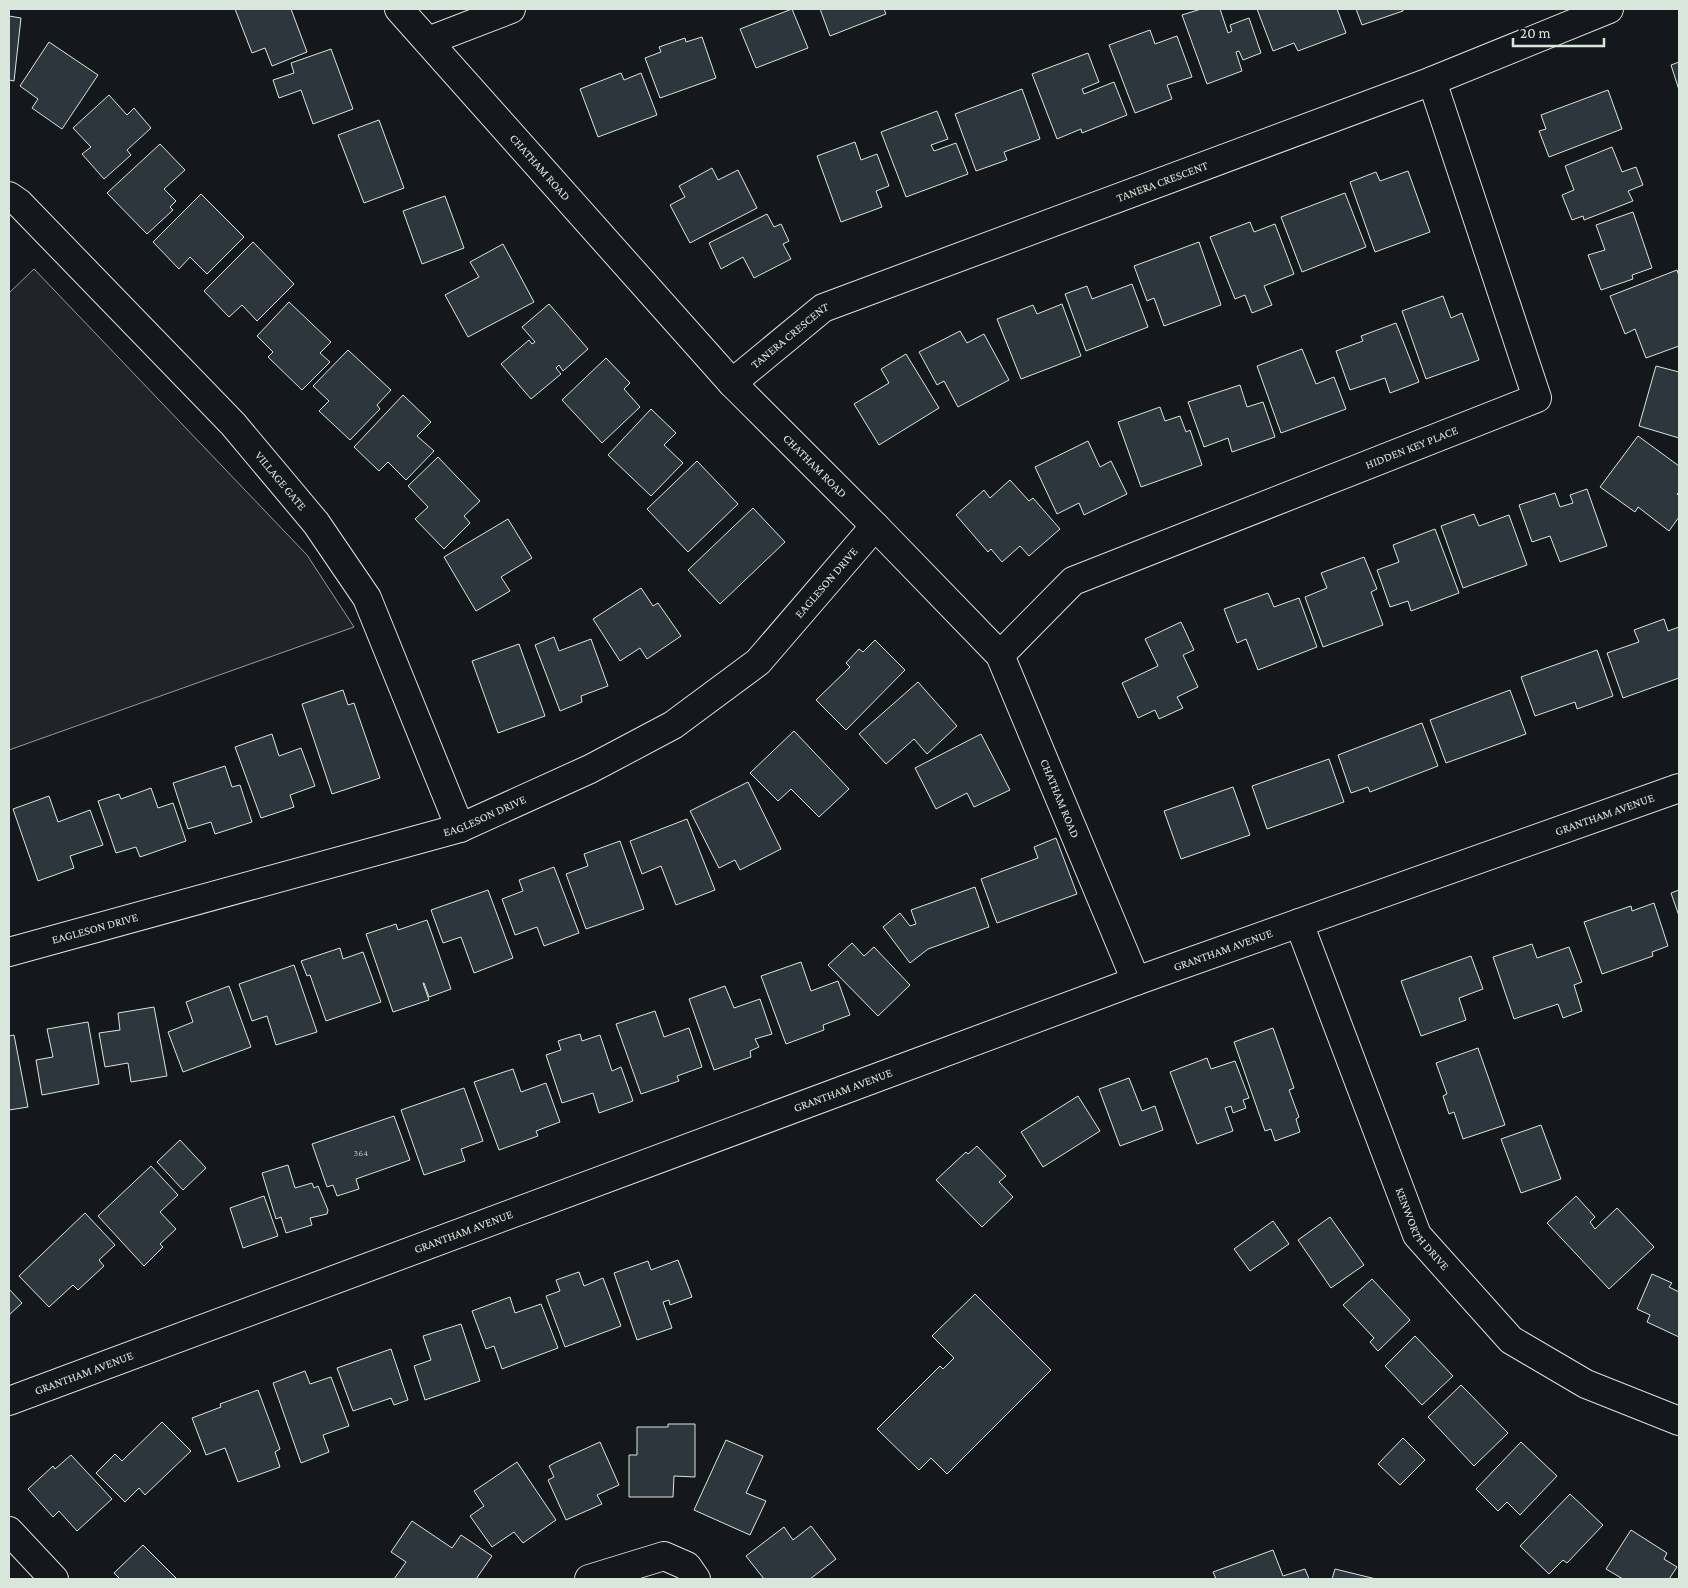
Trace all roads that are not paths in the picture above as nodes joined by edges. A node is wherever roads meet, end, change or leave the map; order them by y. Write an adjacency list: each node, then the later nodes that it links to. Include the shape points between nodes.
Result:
1 (399, 9): 4 (street, CHATHAM ROAD)
2 (511, 9): 4 (street)
3 (1610, 9): 5 (street, TANERA CRESCENT)
4 (428, 41): 7 (street, CHATHAM ROAD)
5 (1432, 82): 7 (street, TANERA CRESCENT, via 823,308); 9 (street, HIDDEN KEY PLACE, via 1537,398 1072,581)
6 (9, 196): 11 (street, VILLAGE GATE, via 19,202 234,424 316,523 367,598)
7 (732, 384): 8 (street, CHATHAM ROAD)
8 (874, 526): 9 (street, CHATHAM ROAD); 11 (street, EAGLESON DRIVE, via 758,662 673,725 590,769)
9 (1000, 655): 14 (street, CHATHAM ROAD)
10 (1679, 788): 12 (street, GRANTHAM AVENUE)
11 (460, 828): 13 (street, EAGLESON DRIVE)
12 (1299, 923): 14 (street, GRANTHAM AVENUE); 16 (street, KENWORTH DRIVE, via 1417,1235 1511,1340 1586,1384)
13 (9, 952)
14 (1136, 981): 15 (street, GRANTHAM AVENUE)
15 (9, 1401)
16 (1679, 1421)
17 (9, 1531): 18 (street)
18 (54, 1579)
19 (589, 1579): 20 (street, via 664,1556 687,1566)
20 (696, 1579)

